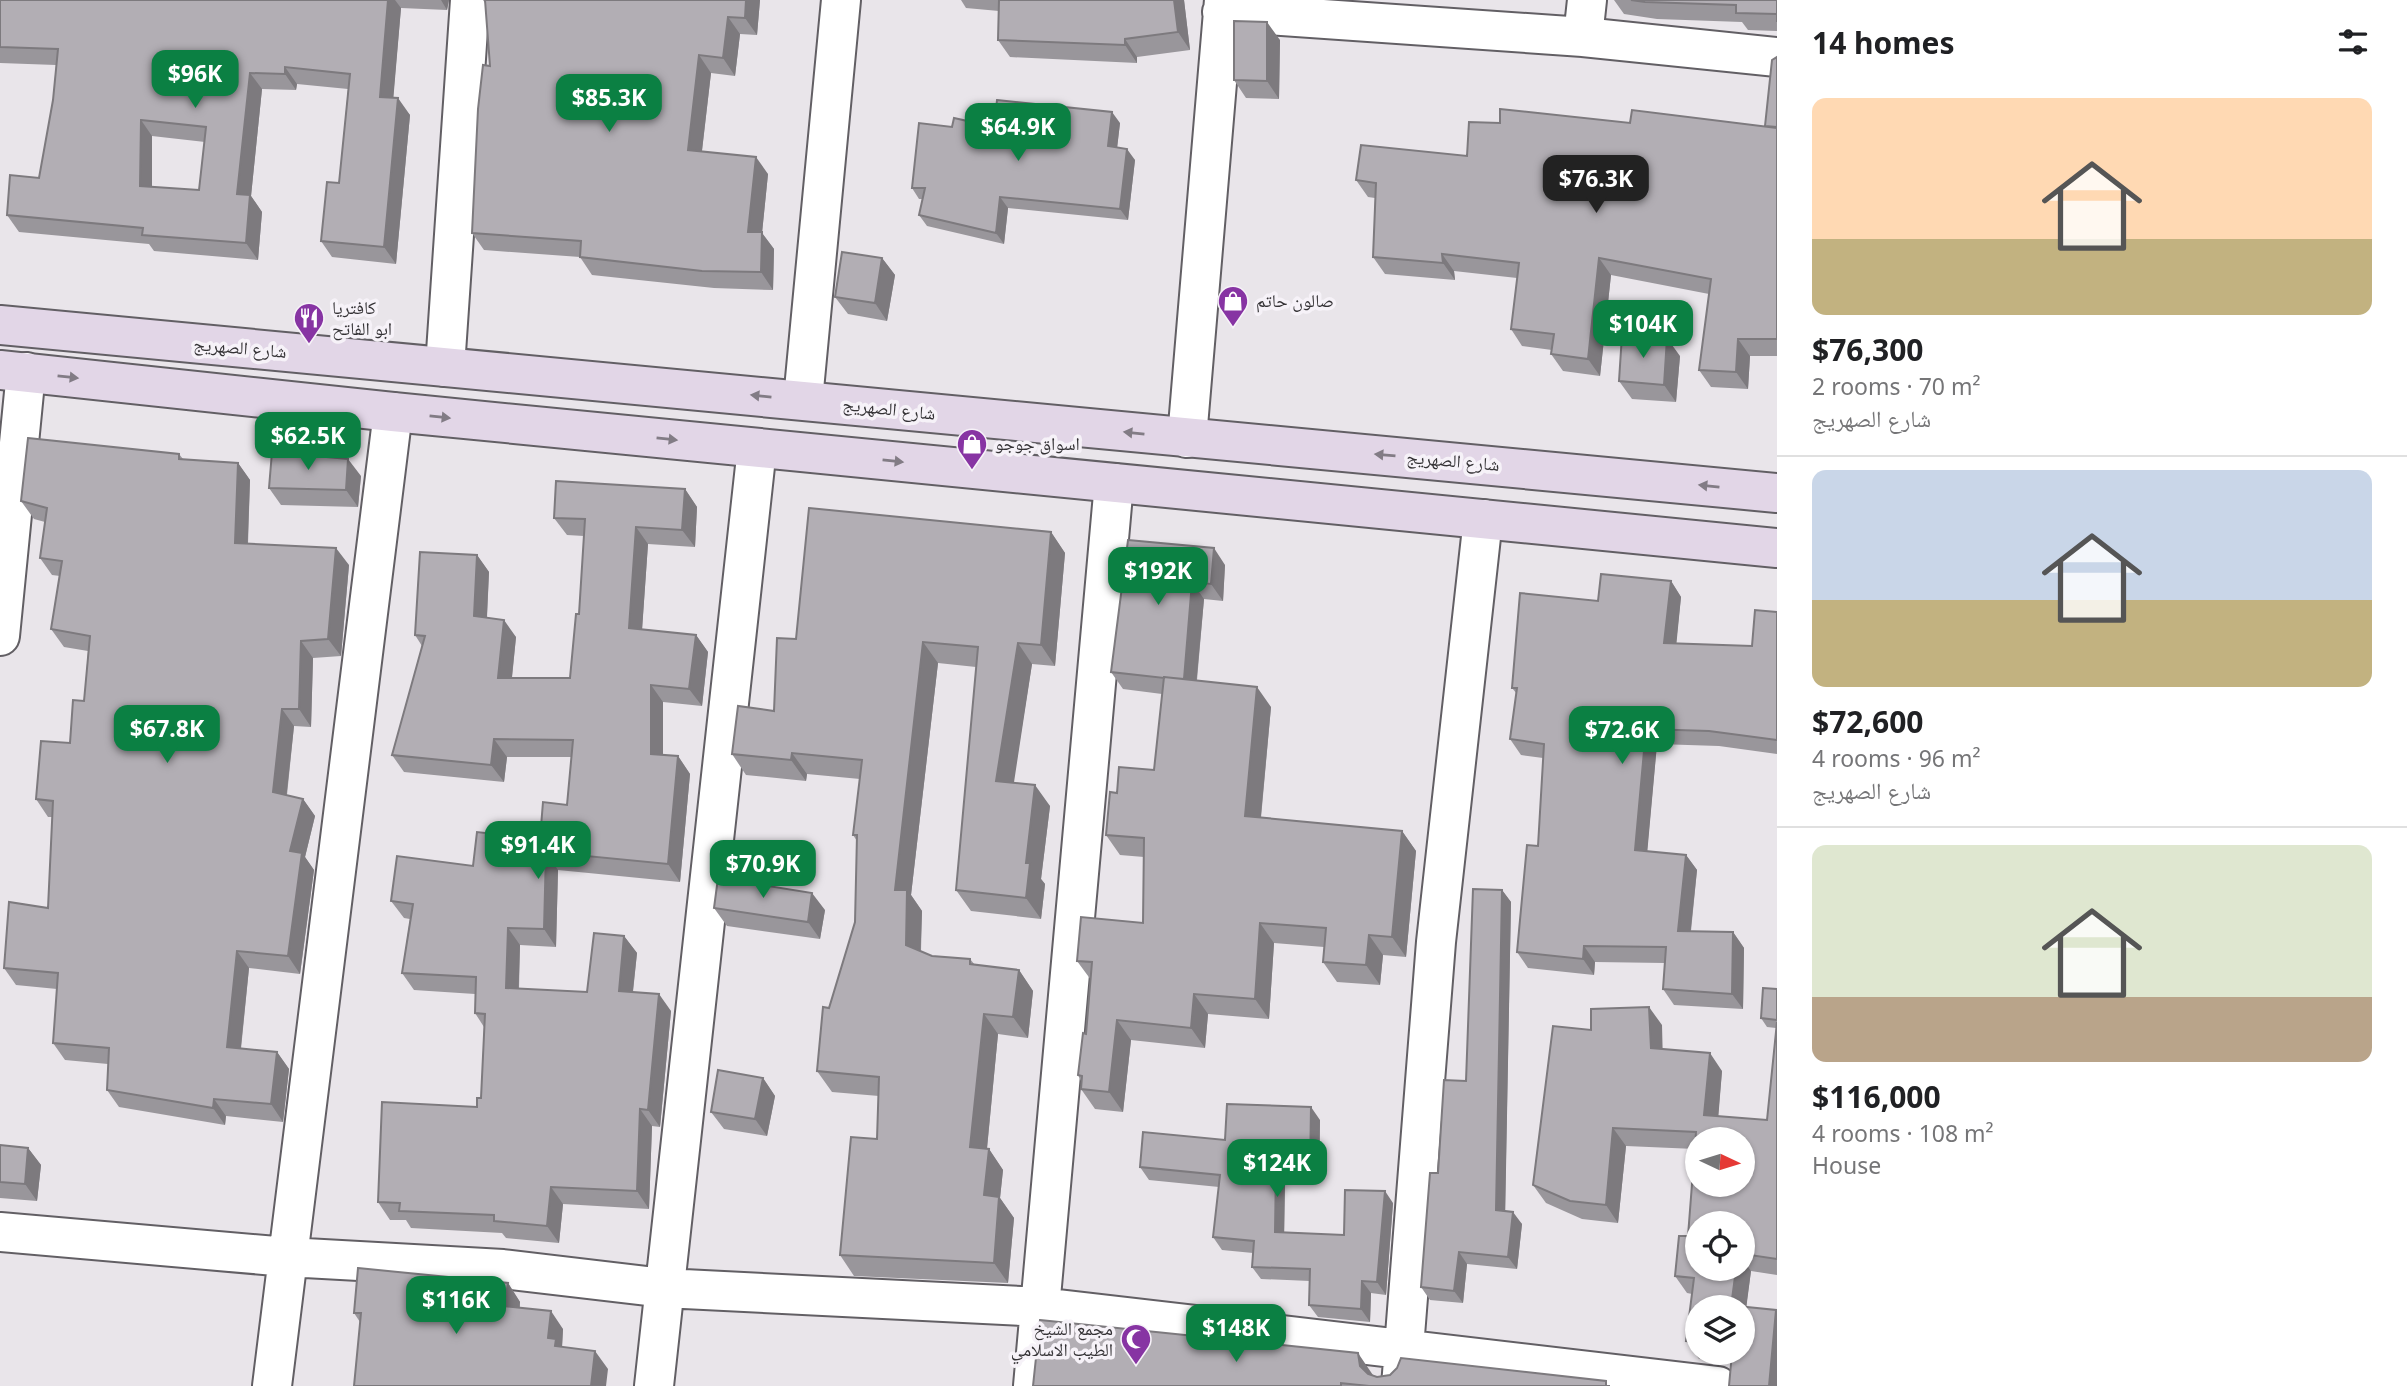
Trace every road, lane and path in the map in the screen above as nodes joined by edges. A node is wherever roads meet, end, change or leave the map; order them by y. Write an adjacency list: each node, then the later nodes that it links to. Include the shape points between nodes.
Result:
1 (470, 0): 8 (street)
2 (841, 0): 10 (street)
3 (1587, 0): 5 (street)
4 (1223, 6): 5 (street); 12 (street)
5 (1583, 37): 6 (street)
6 (1777, 57)
7 (0, 325): 8 (main road, شارع الصهريج)
8 (445, 367): 10 (main road, شارع الصهريج, one-way to 8)
9 (13, 371): 11 (main road, one-way to 11); 18 (street)
10 (803, 400): 12 (main road, شارع الصهريج, one-way to 10)
11 (393, 412): 13 (main road, one-way to 13); 20 (street)
12 (1187, 438): 15 (main road, شارع الصهريج, one-way to 12)
13 (757, 448): 14 (main road, one-way to 14); 21 (street)
14 (1114, 483): 16 (main road); 22 (street)
15 (1777, 493)
16 (1483, 519): 17 (main road); 23 (street, via 1436,942)
17 (1777, 548)
18 (0, 636)
19 (0, 1232): 20 (street)
20 (287, 1257): 21 (street, via 503,1269); 24 (street)
21 (664, 1287): 22 (street); 25 (street)
22 (1041, 1307): 23 (street); 26 (street)
23 (1405, 1349): 27 (street); 28 (street)
24 (272, 1386)
25 (654, 1386)
26 (1033, 1386)
27 (1401, 1386)
28 (1718, 1386)

